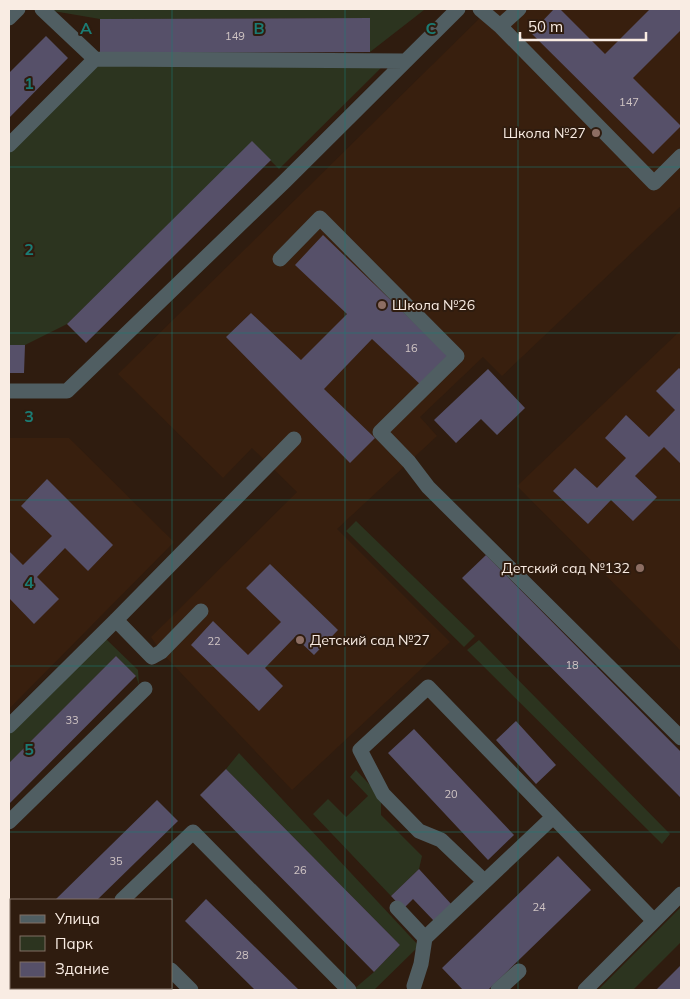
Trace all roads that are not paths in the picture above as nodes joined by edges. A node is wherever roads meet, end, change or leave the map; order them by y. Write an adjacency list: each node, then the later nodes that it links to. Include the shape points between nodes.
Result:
1 (18, 9): 6 (street)
2 (42, 9): 8 (street)
3 (458, 9): 9 (street)
4 (480, 9): 7 (street)
5 (519, 9): 7 (street)
6 (9, 18)
7 (500, 26): 11 (street, via 654,183)
8 (94, 59): 9 (street); 10 (street)
9 (405, 61): 13 (street, via 68,391)
10 (9, 146)
11 (681, 156)
12 (280, 259): 19 (street, via 320,218 457,356 380,432 428,487)
13 (9, 391)
14 (294, 439): 16 (street)
15 (201, 612): 16 (street, via 152,657)
16 (116, 620): 18 (street)
17 (144, 689): 21 (street)
18 (9, 726)
19 (681, 738)
20 (553, 817): 22 (street); 22 (street, via 428,687 360,750 383,794 419,831 441,840); 26 (street)
21 (9, 822)
22 (484, 881): 27 (street)
23 (681, 894): 26 (street)
24 (123, 899): 32 (street, via 193,832)
25 (397, 908): 27 (street)
26 (654, 921): 34 (street)
27 (425, 938): 30 (street)
28 (172, 971): 31 (street)
29 (519, 971): 33 (street)
30 (413, 989)
31 (191, 990)
32 (349, 990)
33 (498, 990)
34 (585, 990)

